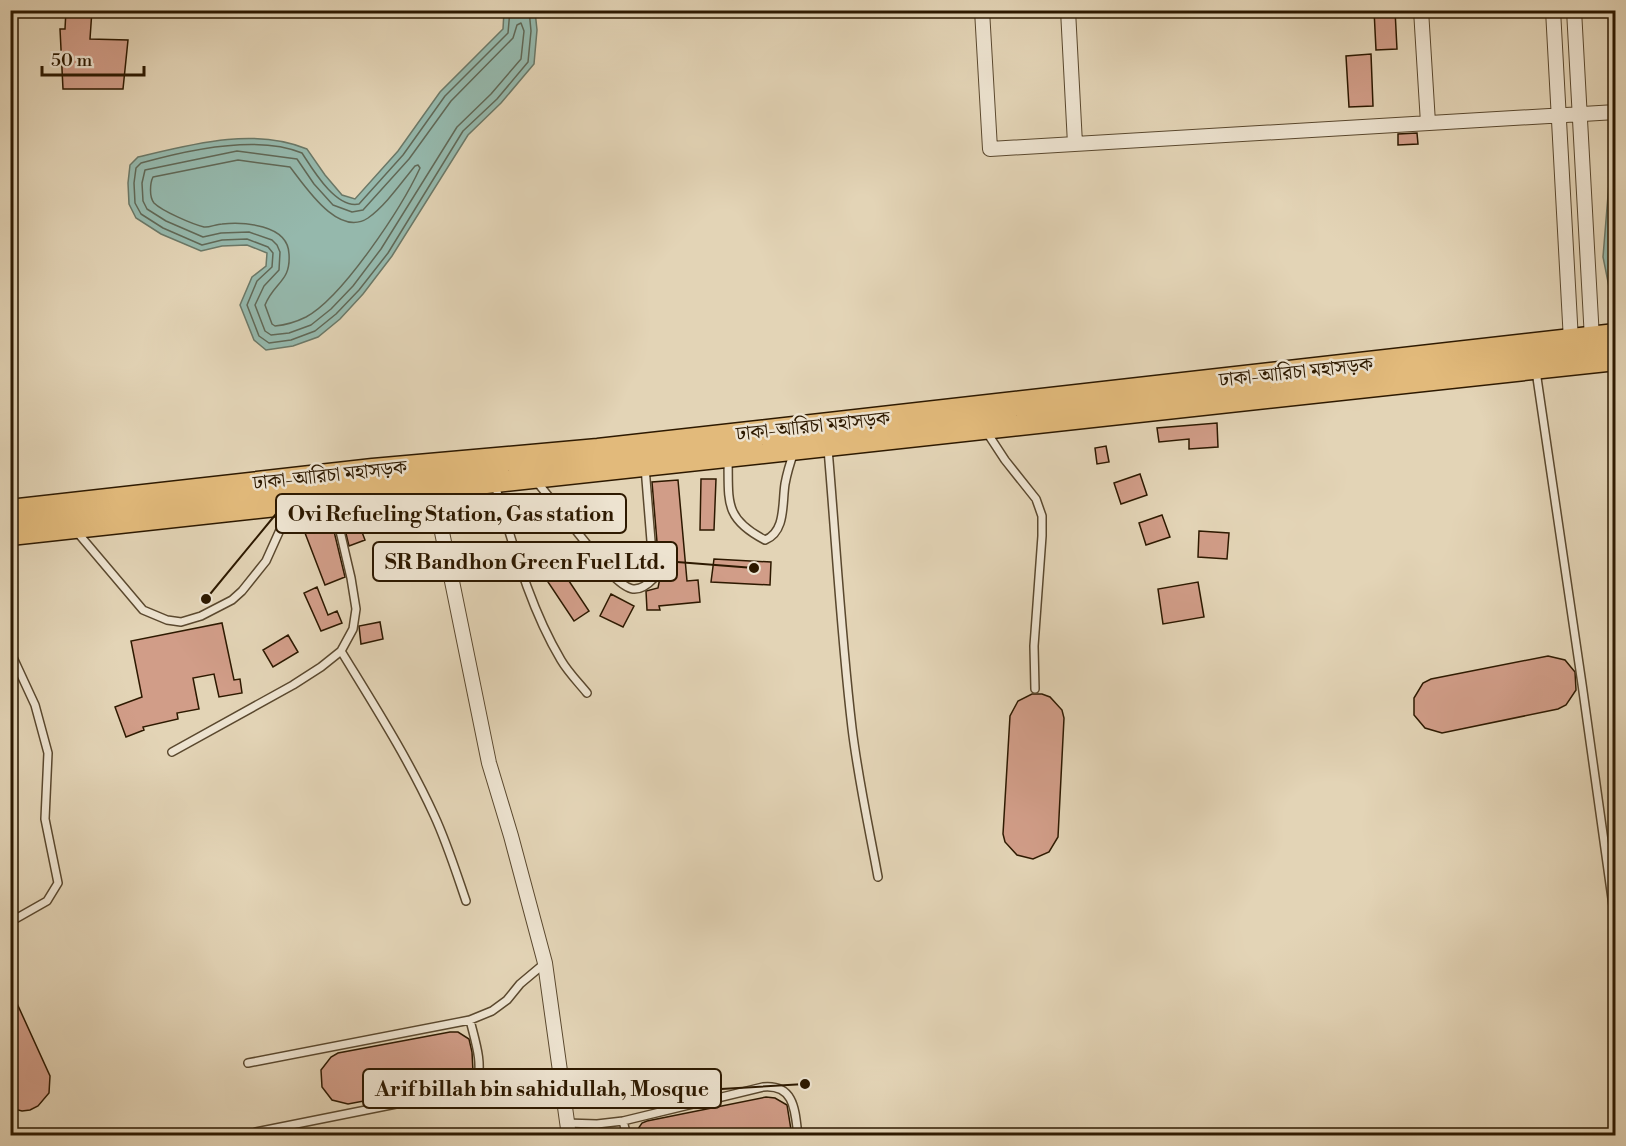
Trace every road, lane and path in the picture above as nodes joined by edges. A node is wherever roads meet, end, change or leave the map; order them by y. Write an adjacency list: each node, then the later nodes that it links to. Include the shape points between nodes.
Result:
1 (982, 10): 10 (street, via 990,149)
2 (1068, 10): 10 (street)
3 (1421, 10): 9 (street)
4 (1553, 10): 8 (street)
5 (1574, 10): 7 (street)
6 (1616, 112): 7 (street)
7 (1580, 114): 8 (street); 11 (street)
8 (1559, 116): 9 (street); 11 (street)
9 (1428, 123): 10 (street)
10 (1075, 144)
11 (1593, 339): 24 (highway, ঢাকা-আরিচা মহাসড়ক)
12 (1616, 358): 13 (highway, ঢাকা-আরিচা মহাসড়ক)
13 (1535, 368): 14 (highway, ঢাকা-আরিচা মহাসড়ক); 35 (lane)
14 (983, 426): 15 (highway, ঢাকা-আরিচা মহাসড়ক); 29 (lane, via 1036,499 1042,516)
15 (828, 444): 16 (highway, ঢাকা-আরিচা মহাসড়ক); 32 (lane, via 852,730)
16 (796, 447): 17 (highway, ঢাকা-আরিচা মহাসড়ক); 17 (lane, via 788,470 781,522 774,535 765,540 735,519 729,495)
17 (728, 455): 18 (highway, ঢাকা-আরিচা মহাসড়ক)
18 (645, 464): 19 (highway, ঢাকা-আরিচা মহাসড়ক); 19 (lane, via 654,578 645,588 633,590 610,573)
19 (532, 476): 20 (highway, ঢাকা-আরিচা মহাসড়ক)
20 (493, 480): 21 (highway, ঢাকা-আরিচা মহাসড়ক); 30 (lane, via 541,620 562,662)
21 (433, 488): 22 (highway, ঢাকা-আরিচা মহাসড়ক); 36 (street, via 489,763)
22 (332, 498): 23 (highway, ঢাকা-আরিচা মহাসড়ক); 28 (lane, via 356,609 353,629)
23 (297, 502): 25 (highway, ঢাকা-আরিচা মহাসড়ক); 25 (lane, via 286,512 266,561 242,591 201,616 181,621 143,610 76,531)
24 (10, 512)
25 (60, 528): 26 (highway, ঢাকা-আরিচা মহাসড়ক)
26 (10, 533)
27 (10, 651): 34 (lane, via 35,705 48,753 45,819 58,883 47,901)
28 (341, 651): 31 (lane, via 293,685); 33 (lane, via 419,783)
29 (1035, 689)
30 (587, 693)
31 (172, 752)
32 (878, 877)
33 (466, 901)
34 (10, 922)
35 (1616, 927)
36 (545, 963): 37 (lane, via 507,1000); 40 (street)
37 (470, 1020): 38 (lane); 41 (lane, via 480,1072 477,1083 466,1090)
38 (248, 1063)
39 (623, 1121): 40 (lane); 42 (lane); 43 (lane, via 775,1086 790,1098)
40 (567, 1129)
41 (256, 1132)
42 (627, 1136)
43 (798, 1136)

